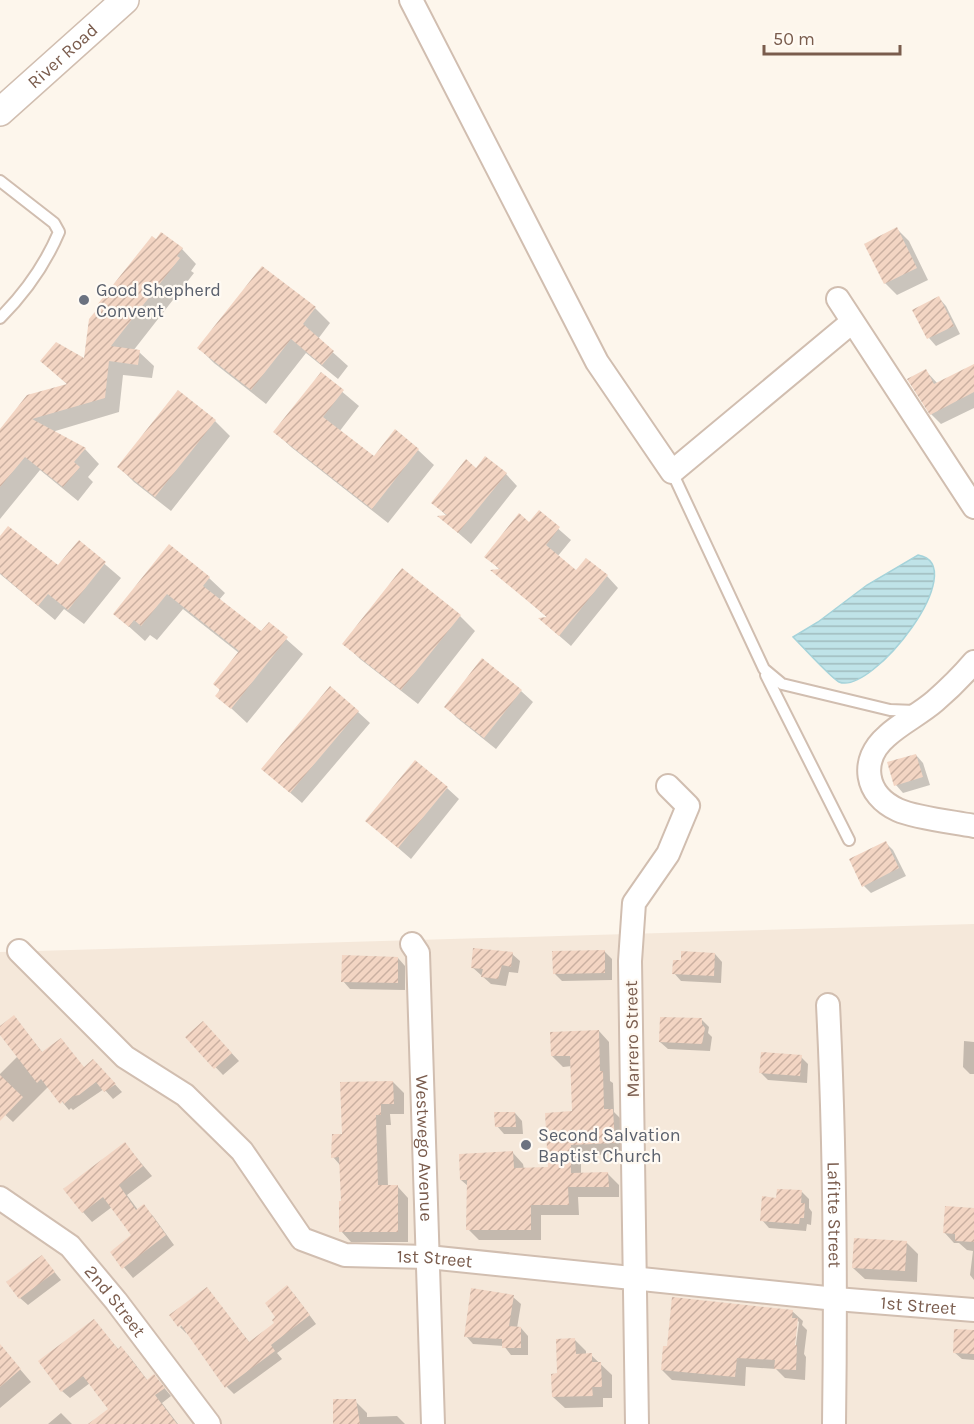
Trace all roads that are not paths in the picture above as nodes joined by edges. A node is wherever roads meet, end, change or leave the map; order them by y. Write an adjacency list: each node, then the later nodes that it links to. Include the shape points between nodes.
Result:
1 (125, 0): 3 (street, River Road)
2 (411, 0): 8 (street, via 597,362)
3 (0, 112)
4 (0, 181): 6 (lane, via 54,223 59,232 50,254)
5 (838, 298): 7 (street)
6 (0, 318)
7 (852, 322): 8 (street); 9 (street)
8 (672, 472): 11 (lane)
9 (974, 507)
10 (974, 662): 12 (street)
11 (764, 669): 12 (lane, via 782,684 890,710); 15 (lane)
12 (922, 711): 14 (street, via 877,746 869,777 873,791 900,811)
13 (668, 786): 21 (street, Marrero Street, via 688,806 668,854 634,903 631,949)
14 (974, 826)
15 (849, 840)
16 (411, 944): 20 (street, Westwego Avenue, via 418,953)
17 (19, 951): 20 (street, 1st Street, via 124,1057 185,1095 242,1151 302,1239 345,1256)
18 (828, 1005): 22 (street, Lafitte Street)
19 (0, 1198): 24 (street, 2nd Street, via 70,1246)
20 (428, 1257): 21 (street, 1st Street); 25 (street, Westwego Avenue)
21 (636, 1278): 22 (street, 1st Street); 26 (street, Marrero Street)
22 (836, 1299): 23 (street, 1st Street); 27 (street, Lafitte Street)
23 (974, 1310)
24 (209, 1424)
25 (433, 1424)
26 (637, 1424)
27 (834, 1424)

